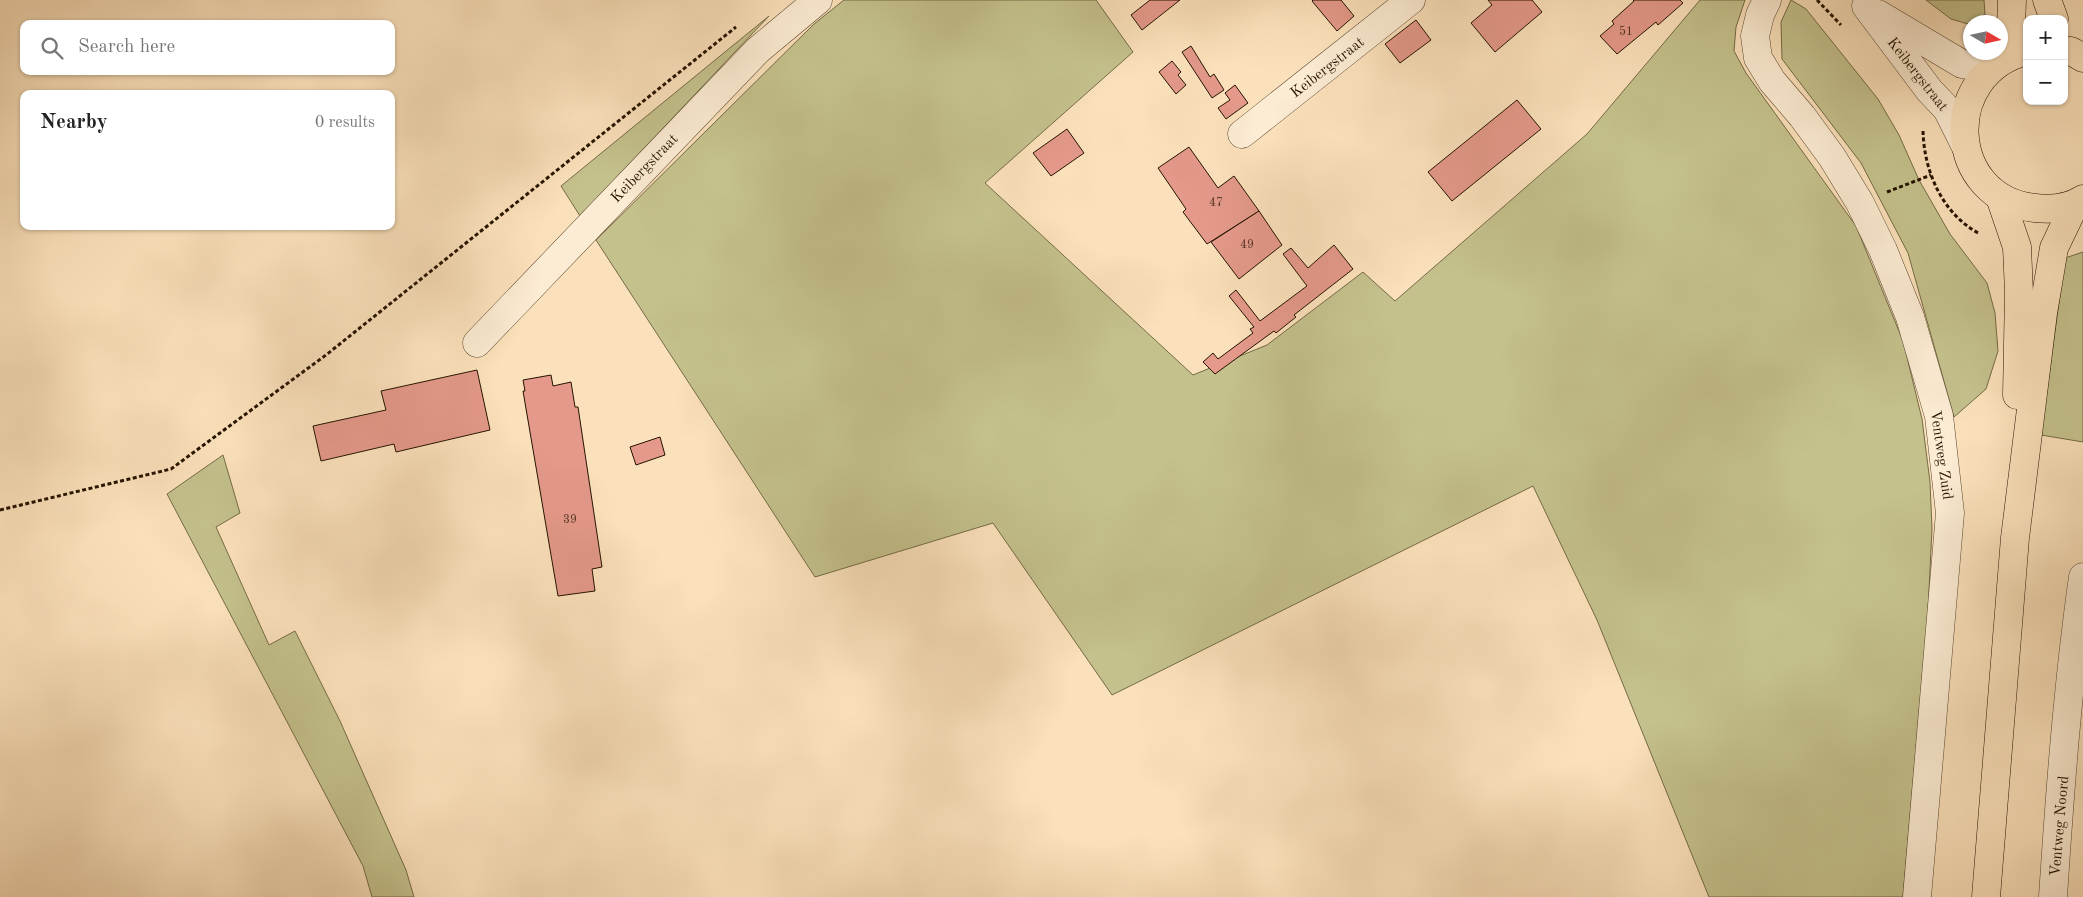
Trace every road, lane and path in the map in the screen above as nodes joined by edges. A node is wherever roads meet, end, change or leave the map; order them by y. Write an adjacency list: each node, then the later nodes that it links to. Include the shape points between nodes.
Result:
1 (818, 0): 18 (street, Keibergstraat, via 758,50)
2 (1411, 0): 11 (street, Keibergstraat)
3 (1767, 0): 16 (street, Ventweg Zuid, via 1755,36 1758,58 1772,81 1832,157)
4 (2012, 0): 9 (main road)
5 (2047, 0): 7 (main road)
6 (1862, 3): 9 (street, Keibergstraat, via 1962,64); 12 (street, Keibergstraat, via 1947,109)
7 (2053, 15)
8 (738, 25): 19 (path, via 326,355 171,469)
9 (2009, 58): 12 (main road, via 1973,91 1964,117)
10 (1923, 130): 13 (path, via 1924,150)
11 (1242, 134)
12 (1965, 145): 14 (main road, via 1978,175)
13 (1931, 175): 16 (path); 17 (path, via 1949,208)
14 (2000, 197): 15 (main road, via 2024,207 2049,210); 20 (main road, via 2017,248 2019,292)
15 (2079, 202): 20 (main road, via 2054,248)
16 (1860, 203): 22 (street, Ventweg Zuid, via 1910,317 1939,416 1950,513)
17 (1988, 238)
18 (477, 343)
19 (0, 510)
20 (2015, 538): 23 (main road)
21 (2083, 577): 24 (street, Ventweg Noord)
22 (1917, 897)
23 (1986, 897)
24 (2053, 897)

